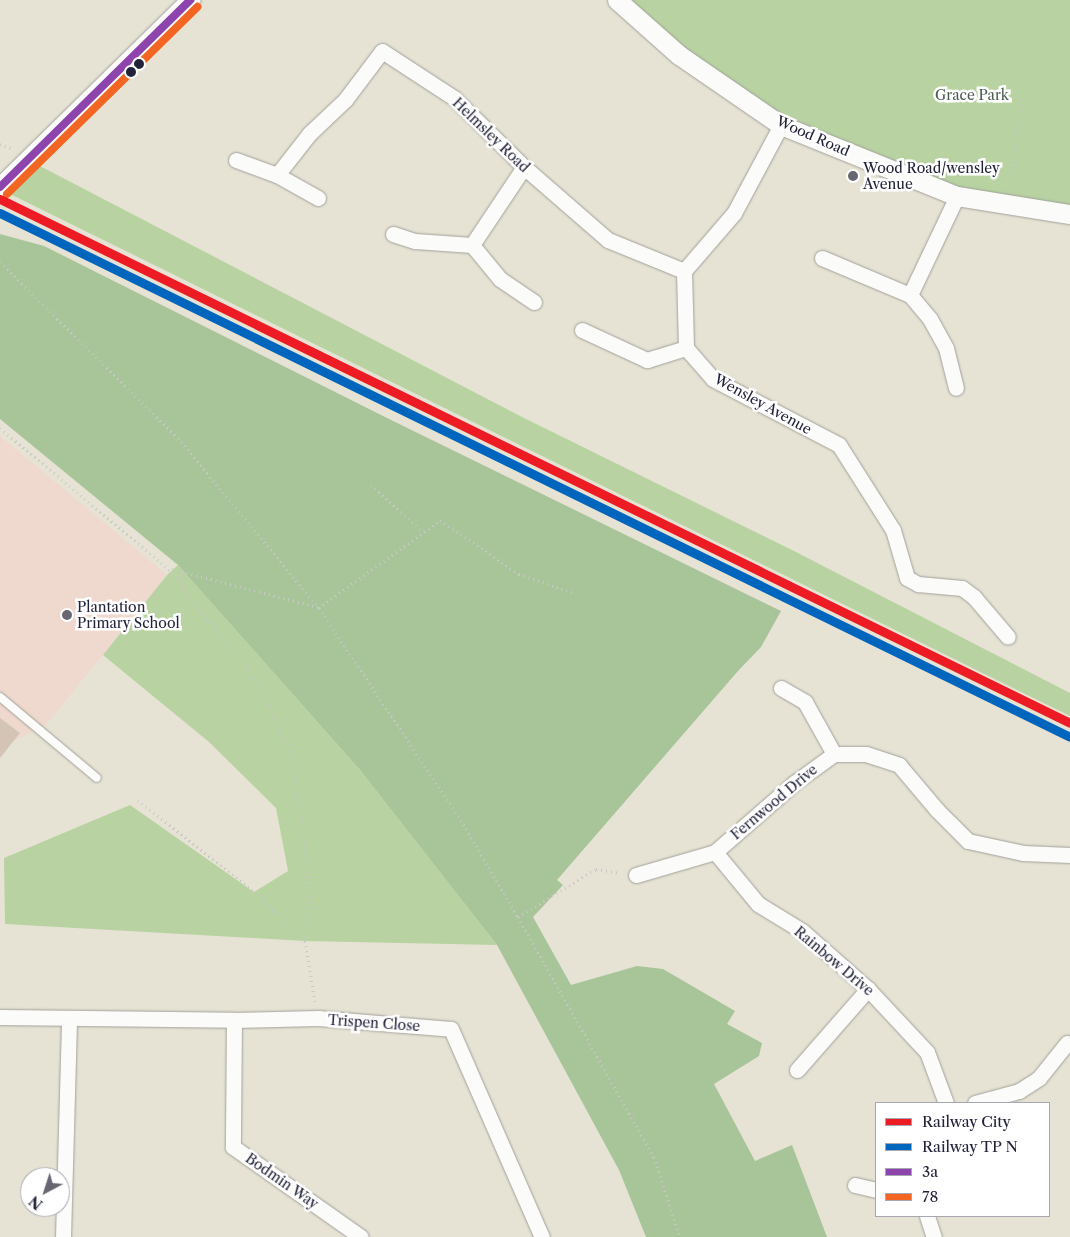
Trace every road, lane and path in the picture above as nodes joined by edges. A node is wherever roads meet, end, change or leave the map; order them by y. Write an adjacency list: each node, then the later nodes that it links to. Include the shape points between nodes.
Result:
1 (190, 0): 8 (street)
2 (617, 0): 4 (street, Wood Road, via 679,55)
3 (1023, 97): 11 (path)
4 (781, 125): 9 (street, Wood Road); 18 (street, via 734,213)
5 (236, 160): 7 (street)
6 (524, 167): 7 (street, Helmsley Road, via 454,98 382,51 345,100 309,134); 14 (street); 18 (street, Helmsley Road, via 608,240)
7 (277, 175): 10 (street)
8 (0, 187)
9 (957, 196): 11 (street, Wood Road); 20 (street)
10 (318, 198)
11 (1007, 204): 12 (street, Wood Road)
12 (1070, 214)
13 (393, 234): 14 (street, via 415,241)
14 (472, 245): 21 (street, via 500,278)
15 (822, 258): 20 (street)
16 (0, 262): 17 (path)
17 (5, 268): 19 (path); 30 (path, via 178,438)
18 (684, 271): 23 (street)
19 (0, 272)
20 (910, 295): 24 (street, via 930,319 946,348)
21 (534, 302)
22 (582, 330): 23 (street, via 648,360)
23 (686, 348): 31 (street, Wensley Avenue, via 713,379 839,445 893,530 906,578 918,584 962,588 974,597)
24 (956, 388)
25 (0, 428): 28 (path)
26 (371, 485): 27 (path)
27 (423, 532): 29 (path, via 440,520 519,574); 30 (path)
28 (170, 568): 30 (path); 41 (path, via 182,580 184,591 197,609 245,666 269,704 292,757 306,842 310,902)
29 (574, 593)
30 (319, 608): 40 (path, via 461,820)
31 (1008, 637)
32 (781, 688): 34 (street, via 805,702)
33 (0, 697): 35 (lane)
34 (834, 754): 37 (street, Fernwood Drive, via 794,783); 38 (street, via 866,754 899,766 968,840 1023,853)
35 (97, 778)
36 (138, 800): 41 (path, via 254,892)
37 (715, 852): 39 (street); 42 (street, Rainbow Drive, via 758,904 802,931)
38 (1070, 855)
39 (636, 876): 40 (path, via 596,869)
40 (518, 917): 57 (path, via 654,1157)
41 (305, 941): 45 (path)
42 (868, 989): 48 (street); 49 (street, Rainbow Drive, via 927,1052)
43 (0, 1016): 44 (street, Trispen Close)
44 (69, 1018): 46 (street, Trispen Close); 54 (street)
45 (318, 1018): 46 (street, Trispen Close); 56 (street, Trispen Close, via 451,1029)
46 (234, 1020): 55 (street, Bodmin Way, via 234,1148)
47 (1067, 1043): 50 (street, via 1038,1078 1019,1091)
48 (797, 1070)
49 (946, 1102)
50 (979, 1102)
51 (855, 1185): 52 (street)
52 (875, 1190)
53 (926, 1217): 58 (street)
54 (63, 1237)
55 (361, 1237)
56 (542, 1237)
57 (680, 1237)
58 (934, 1237)

